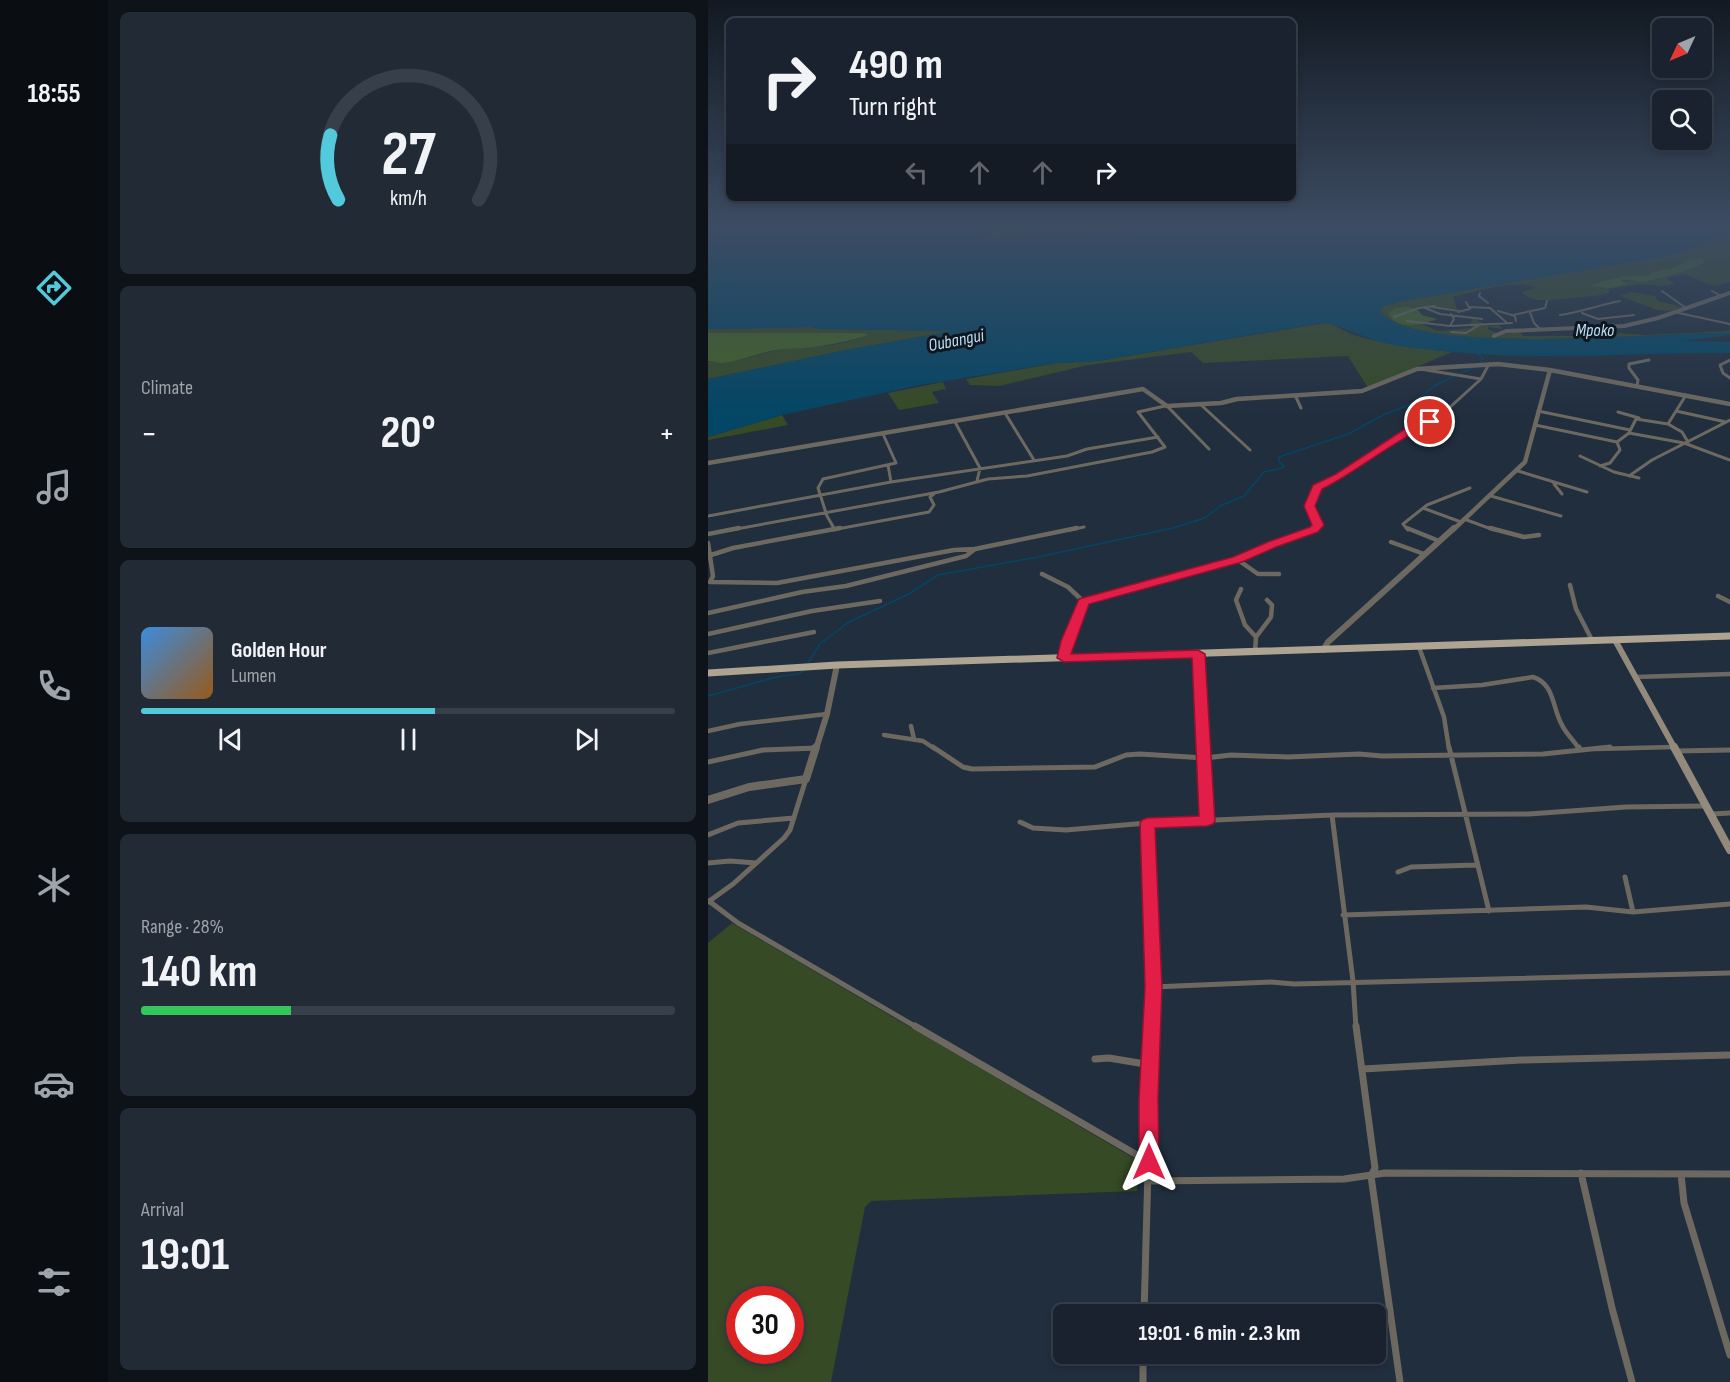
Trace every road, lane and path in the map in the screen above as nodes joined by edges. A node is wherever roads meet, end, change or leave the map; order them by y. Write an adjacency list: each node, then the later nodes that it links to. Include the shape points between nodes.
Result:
1 (1662, 291): 14 (street)
2 (1712, 291): 5 (street)
3 (1480, 293): 11 (street)
4 (1730, 294): 5 (street)
5 (1721, 296): 14 (street)
6 (1547, 301): 18 (street, via 1545,308)
7 (1620, 301): 19 (street)
8 (1466, 302): 12 (street)
9 (1493, 303): 11 (street)
10 (1441, 304): 15 (street)
11 (1487, 304): 12 (street); 16 (street); 17 (street)
12 (1470, 307): 21 (street)
13 (1425, 308): 15 (street); 21 (street, via 1440,314); 25 (street)
14 (1686, 308): 20 (street)
15 (1447, 309): 21 (street)
16 (1481, 310)
17 (1498, 311): 22 (street); 30 (street)
18 (1530, 312): 22 (street); 36 (street)
19 (1582, 312): 23 (street); 28 (street)
20 (1674, 312): 32 (street); 33 (street)
21 (1455, 313): 27 (street); 34 (street)
22 (1513, 315): 30 (street, via 1514,322)
23 (1560, 315)
24 (1634, 315): 26 (street)
25 (1394, 317)
26 (1623, 318): 28 (street); 32 (street)
27 (1482, 319)
28 (1607, 319): 35 (street)
29 (1407, 321): 34 (street)
30 (1506, 322): 31 (street)
31 (1481, 324): 34 (street); 37 (street, via 1466,333)
32 (1634, 324): 35 (street)
33 (1730, 324)
34 (1450, 326)
35 (1612, 327): 36 (street)
36 (1541, 330): 38 (street)
37 (1451, 332)
38 (1494, 336)
39 (1649, 360): 46 (street, via 1629,364)
40 (1730, 360): 44 (street, via 1720,365)
41 (1489, 364): 42 (street); 43 (street); 45 (street)
42 (1417, 369): 45 (street); 47 (street, via 1367,390)
43 (1550, 370): 46 (street); 53 (street)
44 (1730, 378)
45 (1481, 379): 105 (street, via 1437,419 1412,429 1317,487 1309,506 1318,528)
46 (1637, 386): 48 (street)
47 (1295, 395): 49 (street); 52 (street)
48 (1686, 395): 50 (street); 54 (street)
49 (1200, 404): 51 (street); 68 (street)
50 (1730, 404)
51 (1166, 406): 56 (street, via 1143,389); 64 (street, via 1138,412); 67 (street)
52 (1301, 408)
53 (1538, 411): 61 (street); 62 (street)
54 (1676, 411): 58 (street); 60 (street)
55 (1618, 412): 57 (street)
56 (1005, 413): 59 (street); 71 (street)
57 (1639, 418): 60 (street); 62 (street)
58 (1729, 421): 66 (street)
59 (955, 422): 63 (street); 77 (street)
60 (1668, 424): 66 (street, via 1682,432 1688,438)
61 (1535, 425): 65 (street); 78 (street, via 1525,462)
62 (1629, 431): 65 (street); 66 (street)
63 (883, 434): 73 (street); 74 (street, via 896,461)
64 (1158, 437): 70 (street); 75 (street, via 1165,447 1162,449)
65 (1617, 442): 76 (street, via 1620,450 1613,460)
66 (1686, 442): 72 (street); 79 (street)
67 (1209, 449)
68 (1250, 450)
69 (1580, 456): 76 (street)
70 (1061, 457): 71 (street); 75 (street)
71 (1034, 460): 77 (street)
72 (1730, 460)
73 (708, 463)
74 (888, 465): 82 (street); 88 (street, via 823,479 818,488)
75 (1074, 466): 81 (street)
76 (1598, 466): 79 (street)
77 (980, 468): 81 (street); 82 (street)
78 (1518, 471): 83 (street); 89 (street)
79 (1629, 476): 80 (street)
80 (1639, 478)
81 (977, 481): 85 (street)
82 (891, 482): 88 (street)
83 (1552, 482): 86 (street); 87 (street)
84 (1470, 488): 90 (street)
85 (939, 492): 91 (street); 96 (street, via 930,497 934,506 929,512)
86 (1587, 492)
87 (1562, 494)
88 (822, 495): 91 (street); 92 (street)
89 (1491, 496): 93 (street); 94 (street)
90 (1423, 508): 94 (street); 99 (street, via 1403,524 1408,530)
91 (827, 512): 96 (street); 97 (street)
92 (708, 516)
93 (1561, 516)
94 (1463, 521): 98 (street, via 1526,537); 99 (street)
95 (1084, 527): 102 (street)
96 (835, 530): 104 (street)
97 (708, 534)
98 (1539, 536)
99 (1439, 541): 103 (street)
100 (1391, 542): 103 (street)
101 (708, 543): 104 (street)
102 (975, 549): 108 (street, via 777,583); 116 (street, via 966,556 898,574)
103 (1424, 554): 124 (street)
104 (711, 555): 108 (street)
105 (1238, 560): 107 (street, via 1258,574); 114 (street)
106 (1042, 574): 114 (street, via 1068,587)
107 (1279, 574)
108 (709, 583)
109 (1570, 585): 122 (street, via 1576,609)
110 (1241, 589): 120 (street, via 1236,600 1245,625)
111 (1718, 596): 115 (street)
112 (1267, 600): 120 (street, via 1272,605 1271,617)
113 (880, 601): 118 (street)
114 (1084, 602): 128 (street)
115 (1730, 602)
116 (708, 613)
117 (814, 632): 126 (street)
118 (708, 634)
119 (1730, 636): 121 (main road)
120 (1256, 637): 125 (street)
121 (1615, 640): 122 (main road); 132 (main road)
122 (1592, 641): 123 (main road)
123 (1419, 647): 124 (main road); 133 (street)
124 (1323, 650): 125 (main road)
125 (1255, 652): 127 (main road)
126 (708, 653)
127 (1198, 654): 128 (main road); 144 (street)
128 (1064, 658): 129 (main road)
129 (837, 665): 130 (main road); 134 (street)
130 (708, 673)
131 (1730, 674): 132 (street)
132 (1636, 677): 140 (main road)
133 (1433, 688): 141 (street, via 1539,678 1546,685 1563,729 1575,739); 143 (street, via 1444,717)
134 (827, 714): 136 (street); 139 (street)
135 (911, 726): 138 (street)
136 (708, 731)
137 (884, 735): 138 (street)
138 (914, 739): 144 (street, via 972,769 1095,767 1140,754)
139 (816, 748): 145 (street, via 764,750); 146 (street)
140 (1675, 749): 141 (street); 142 (street); 148 (main road)
141 (1580, 750): 143 (street)
142 (1730, 750)
143 (1450, 756): 144 (street); 149 (street)
144 (1205, 758): 154 (street)
145 (708, 762)
146 (806, 779): 147 (street, via 749,787); 153 (street)
147 (708, 800)
148 (1705, 806): 149 (street, via 1547,814); 151 (main road)
149 (1466, 813): 152 (street); 161 (street)
150 (1730, 813): 151 (street)
151 (1710, 814): 158 (main road)
152 (1332, 815): 154 (street); 168 (street)
153 (794, 818): 157 (street, via 738,823); 159 (street, via 784,838)
154 (1207, 821): 156 (street)
155 (1020, 822): 156 (street, via 1033,828 1066,830)
156 (1147, 823): 171 (street)
157 (708, 835)
158 (1730, 850)
159 (756, 863): 160 (street); 164 (street)
160 (708, 864)
161 (1476, 865): 162 (street, via 1411,867); 166 (street)
162 (1398, 872)
163 (1625, 877): 167 (street)
164 (709, 901): 176 (street, via 741,926)
165 (1730, 904): 167 (street)
166 (1489, 911): 167 (street, via 1586,907); 168 (street)
167 (1633, 912)
168 (1343, 915): 170 (street)
169 (1730, 973): 170 (street)
170 (1353, 981): 171 (street); 175 (street)
171 (1154, 987): 174 (street)
172 (1730, 1055): 175 (street)
173 (1095, 1059): 174 (street)
174 (1151, 1065): 176 (street)
175 (1363, 1069): 180 (street, via 1375,1168)
176 (1149, 1162): 181 (street)
177 (1581, 1173): 178 (street); 180 (street); 187 (street)
178 (1681, 1174): 179 (street); 183 (street, via 1684,1203)
179 (1730, 1174)
180 (1371, 1176): 181 (street); 185 (street)
181 (1147, 1181): 182 (street)
182 (1144, 1304)
183 (1730, 1355)
184 (1143, 1364): 186 (street)
185 (1398, 1381)
186 (1143, 1382)
187 (1632, 1382)

